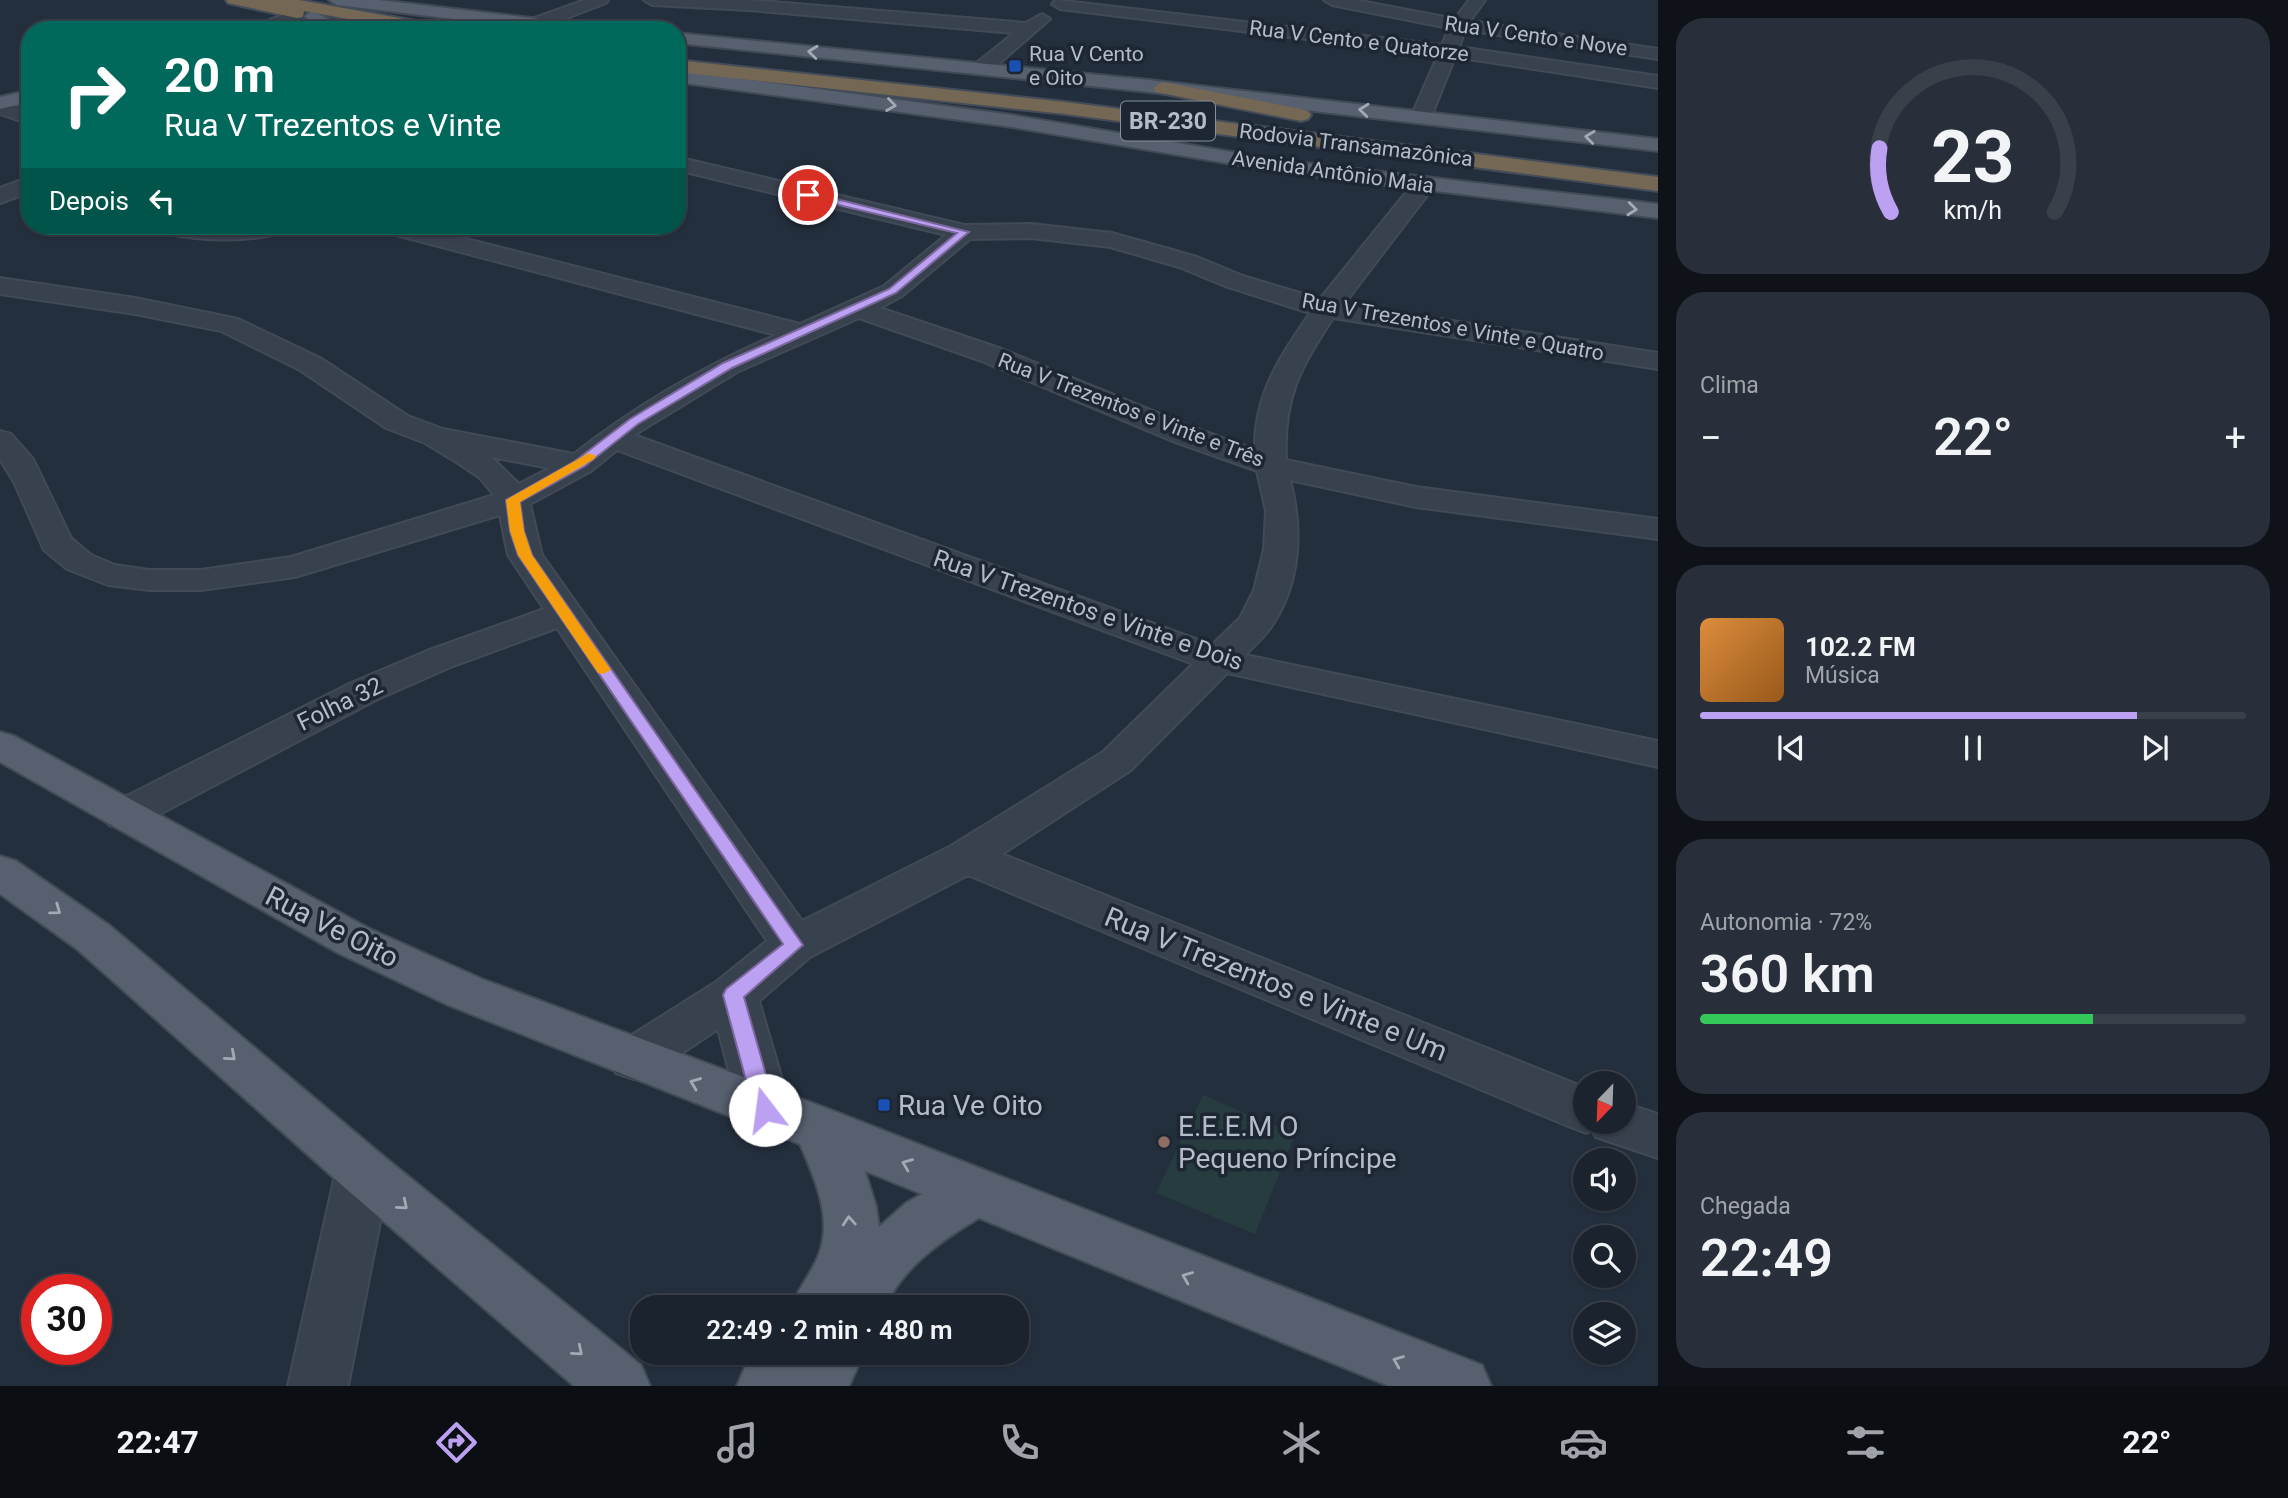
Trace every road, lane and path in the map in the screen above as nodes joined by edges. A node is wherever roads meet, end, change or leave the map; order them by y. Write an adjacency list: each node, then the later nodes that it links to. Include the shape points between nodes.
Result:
1 (234, 0): 11 (highway)
2 (272, 0): 16 (highway)
3 (337, 0): 19 (main road)
4 (600, 0): 20 (street)
5 (652, 0): 10 (street)
6 (912, 0): 12 (street)
7 (1332, 0): 21 (street, Rua V Cento e Nove)
8 (1477, 0): 21 (street)
9 (1062, 2): 22 (street); 24 (street, Rua V Cento e Quatorze)
10 (753, 3): 12 (street)
11 (305, 15): 13 (street); 14 (main road); 15 (highway)
12 (888, 16): 22 (street)
13 (287, 21)
14 (317, 21)
15 (342, 21)
16 (354, 21)
17 (410, 21): 18 (main road, via 432,17)
18 (490, 21)
19 (509, 21)
20 (542, 21)
21 (1459, 25): 24 (street); 25 (street, Rua V Cento e Nove)
22 (1030, 29): 28 (street)
23 (686, 39): 28 (main road, one-way to 23)
24 (1450, 51): 30 (street, Rua V Cento e Quatorze); 33 (street)
25 (1658, 54)
26 (686, 59): 36 (highway, Rodovia Transamazônica / BR-230, via 1148,108)
27 (686, 67): 32 (highway, Rodovia Transamazônica / BR-230)
28 (981, 69): 31 (main road)
29 (686, 77): 35 (main road, Avenida Antônio Maia, one-way to 35, via 1012,121)
30 (1658, 82)
31 (1163, 88): 33 (main road, one-way to 31); 36 (highway)
32 (965, 97): 35 (highway, via 1095,119 1151,134); 39 (highway, Rodovia Transamazônica / BR-230)
33 (1421, 117): 34 (main road, one-way to 33)
34 (1658, 145)
35 (1183, 151): 40 (main road, Avenida Antônio Maia)
36 (1523, 158): 38 (highway, Rodovia Transamazônica / BR-230)
37 (686, 165): 44 (street, Rua V Trezentos e Vinte e Quatro)
38 (1658, 175)
39 (1658, 184)
40 (1424, 185): 42 (main road, Avenida Antônio Maia, one-way to 42); 49 (street)
41 (20, 194): 43 (street)
42 (1658, 211)
43 (0, 214)
44 (964, 232): 47 (street, via 893,291); 49 (street, Rua V Trezentos e Vinte e Quatro, via 1031,231 1112,240 1177,258 1234,281)
45 (424, 235): 50 (street)
46 (0, 286): 52 (street, via 135,306 229,326 310,364 397,422)
47 (858, 309): 50 (street); 56 (street, Rua V Trezentos e Vinte e Três, via 952,340)
48 (1402, 321): 49 (street, Rua V Trezentos e Vinte e Quatro); 49 (street); 51 (street, Rua V Trezentos e Vinte e Quatro)
49 (1316, 325): 56 (street, via 1288,366 1275,405)
50 (802, 333): 53 (street, via 671,397)
51 (1658, 361)
52 (436, 437): 55 (street); 57 (street, via 493,471)
53 (613, 438): 55 (street); 60 (street, Rua V Trezentos e Vinte e Dois)
54 (0, 440): 57 (street, via 31,484 57,543 79,562 108,575 149,580 234,577 295,567)
55 (580, 464): 57 (street)
56 (1271, 465): 58 (street, Rua V Trezentos e Vinte e Três, via 1349,485 1450,502); 60 (street, via 1282,510 1281,549 1272,590 1256,623)
57 (513, 500): 59 (street, via 525,555)
58 (1658, 529)
59 (564, 614): 63 (street, Folha 32, via 400,675); 66 (street)
60 (1221, 661): 62 (street, Rua V Trezentos e Vinte e Dois); 64 (street, via 1117,761)
61 (0, 745): 63 (main road, Rua Ve Oito)
62 (1658, 754)
63 (124, 815): 68 (main road, Rua Ve Oito, via 354,941 465,992)
64 (966, 857): 66 (street); 69 (street, Rua V Trezentos e Vinte e Um)
65 (0, 872): 74 (main road, one-way to 74, via 93,937)
66 (794, 945): 67 (street)
67 (733, 995): 68 (street); 70 (street)
68 (634, 1059): 70 (main road, Rua Ve Oito, one-way to 68)
69 (1573, 1106)
70 (765, 1110): 71 (main road, Rua Ve Oito)
71 (820, 1129): 75 (main road, Rua Ve Oito, one-way to 71); 76 (main road, one-way to 71, via 848,1252 851,1228 846,1194)
72 (1636, 1129): 73 (street)
73 (1658, 1136)
74 (363, 1171): 80 (street); 81 (main road, one-way to 81)
75 (975, 1192): 77 (main road, via 926,1220 875,1268); 84 (main road, Rua Ve Oito, one-way to 75)
76 (826, 1295)
77 (862, 1295)
78 (786, 1365): 82 (main road)
79 (828, 1365): 83 (main road)
80 (318, 1386)
81 (620, 1386)
82 (767, 1386)
83 (818, 1386)
84 (1461, 1386)

